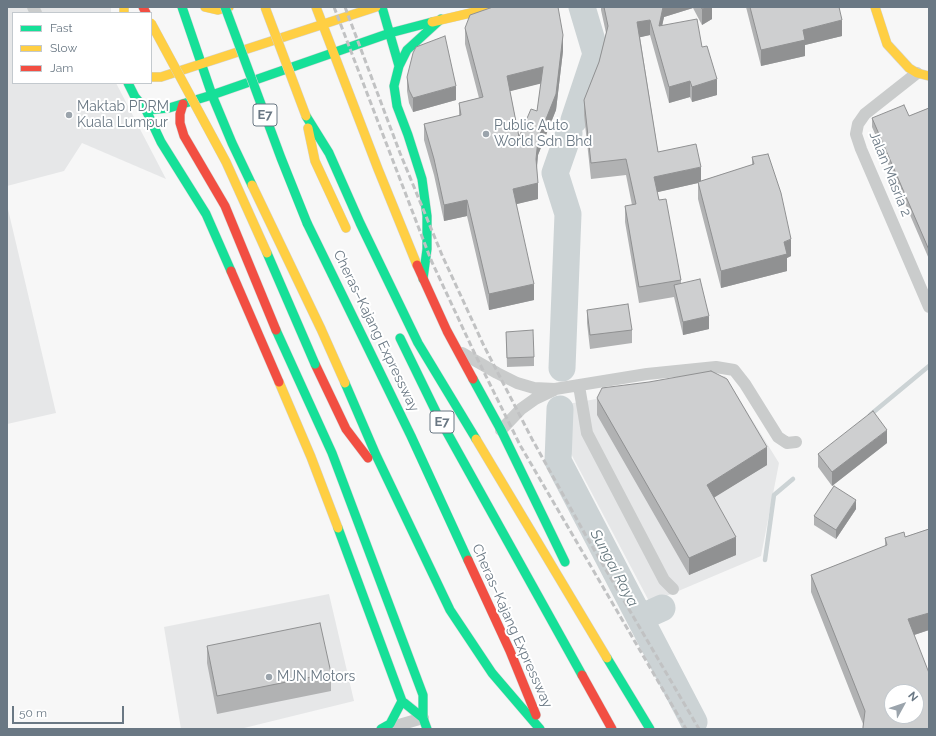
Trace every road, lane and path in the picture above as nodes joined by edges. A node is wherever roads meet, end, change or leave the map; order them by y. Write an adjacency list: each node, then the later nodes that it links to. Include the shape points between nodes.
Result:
1 (182, 7): 16 (main road)
2 (205, 7): 4 (main road, via 218,10)
3 (225, 7): 41 (main road, Cheras–Kajang Expressway / E7, bridge, via 307,223 411,436 510,650)
4 (229, 7)
5 (265, 7): 24 (main road, E7, bridge)
6 (316, 7): 12 (main road)
7 (376, 7): 12 (main road)
8 (382, 7): 14 (main road)
9 (496, 7): 11 (main road)
10 (875, 7): 18 (main road, via 887,44 908,68)
11 (441, 19): 14 (main road); 17 (main road, via 407,50)
12 (322, 24): 15 (main road); 16 (main road)
13 (152, 25): 34 (main road, bridge, via 226,162 314,364 346,429)
14 (390, 33): 15 (main road); 17 (main road)
15 (334, 53): 21 (main road); 26 (main road)
16 (202, 64): 19 (main road, via 161,77); 21 (main road)
17 (399, 66): 26 (main road, via 394,86 396,106 422,179 427,216 427,249)
18 (923, 74): 27 (street, Jalan Masria 2, via 865,114 858,124 856,134)
19 (152, 77)
20 (128, 84): 23 (main road)
21 (212, 95): 22 (main road); 34 (main road)
22 (183, 104): 23 (main road); 38 (main road, via 180,122 184,136 225,206 280,339 332,453 423,696)
23 (146, 110): 37 (main road, via 161,142 206,214 263,345 311,457)
24 (306, 116): 25 (main road, E7, via 314,161); 36 (main road, E7, via 329,153 418,343)
25 (352, 239)
26 (423, 281): 29 (main road)
27 (929, 307)
28 (396, 332): 42 (main road, E7, via 439,418)
29 (458, 351): 31 (street, via 517,383 534,388); 32 (main road)
30 (579, 386): 31 (street); 33 (street, via 655,373 716,367 734,370 778,437 787,443); 35 (street, via 587,433 664,580)
31 (555, 389): 32 (street, via 521,409)
32 (501, 430): 36 (main road, via 565,563)
33 (796, 442)
34 (397, 500): 41 (main road, via 450,610 492,673)
35 (673, 589)
36 (579, 610): 43 (main road, E7)
37 (402, 701): 38 (main road); 39 (main road, via 390,724)
38 (425, 723): 40 (street)
39 (381, 729)
40 (385, 729)
41 (541, 729)
42 (612, 729)
43 (650, 729)

